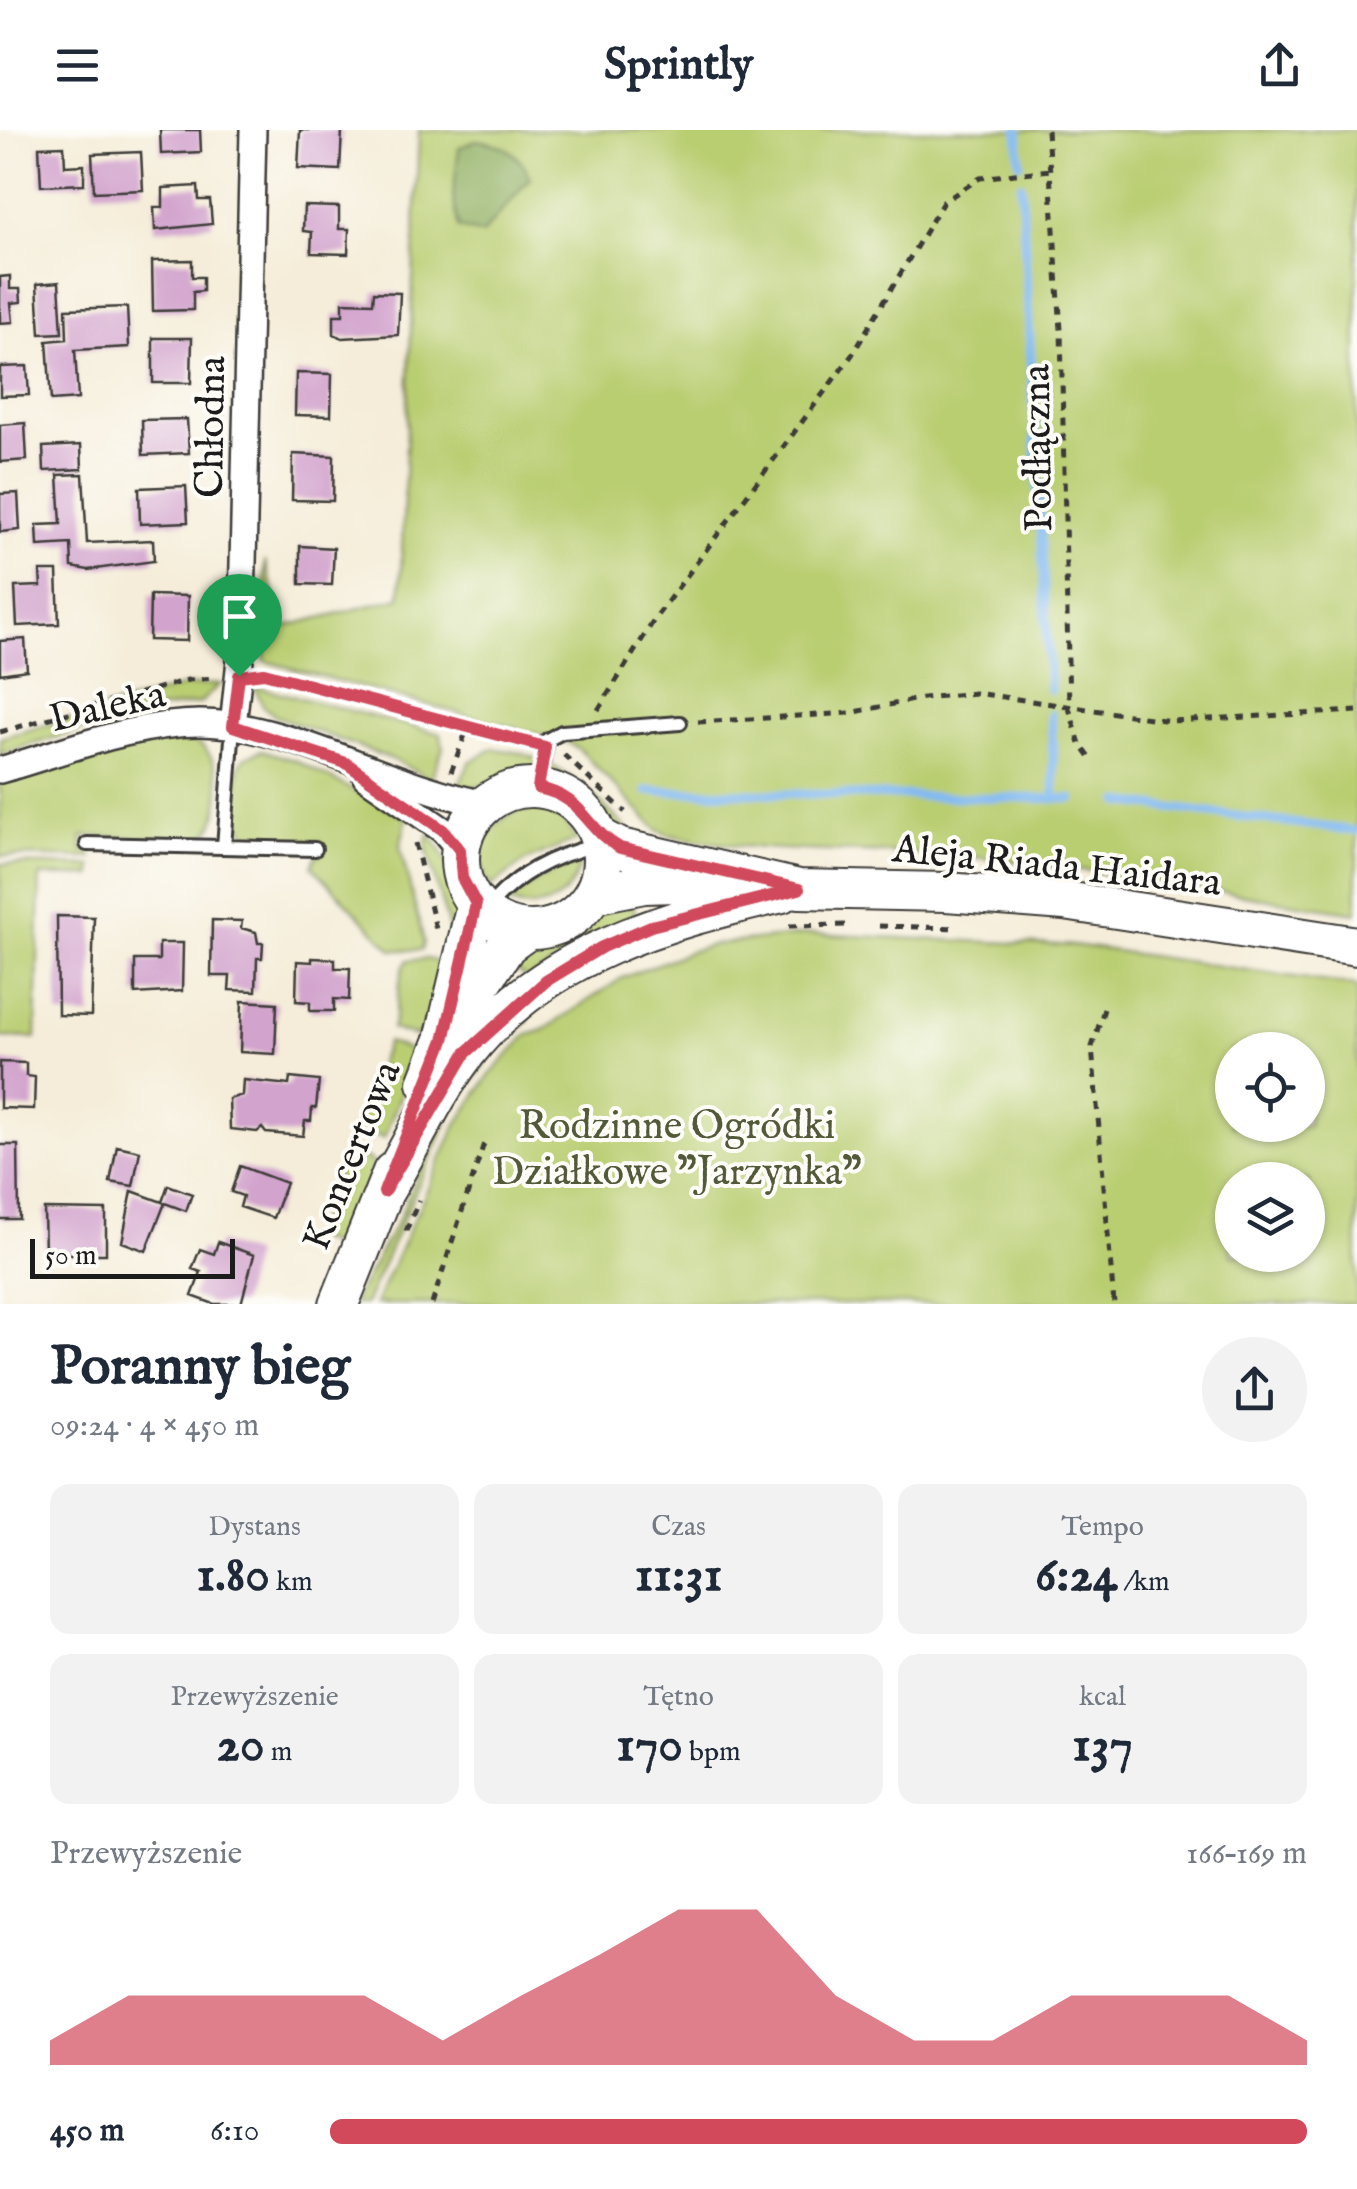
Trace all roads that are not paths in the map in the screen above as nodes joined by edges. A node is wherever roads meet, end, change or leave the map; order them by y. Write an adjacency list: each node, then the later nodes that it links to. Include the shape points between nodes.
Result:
1 (253, 130): 3 (street, Chłodna)
2 (680, 724): 6 (lane, via 562,732 545,747)
3 (233, 726): 4 (street, Daleka); 5 (street, Daleka, via 166,726); 10 (lane)
4 (346, 763): 7 (street, Daleka); 12 (street, Daleka, via 443,830)
5 (0, 770)
6 (538, 788): 7 (street, via 510,790); 8 (street, via 576,803)
7 (486, 804): 12 (street, via 473,816)
8 (609, 832): 13 (street, Aleja Riada Haidara, via 620,848); 15 (street); 16 (lane, via 542,862)
9 (86, 844): 10 (lane)
10 (224, 847): 11 (lane)
11 (315, 849)
12 (460, 850): 16 (street, via 462,878)
13 (748, 880): 14 (street, Aleja Riada Haidara); 15 (street, Aleja Riada Haidara, via 644,884)
14 (799, 889): 18 (street, Aleja Riada Haidara, via 1065,901); 20 (street, via 651,926 546,981 466,1053)
15 (593, 894): 17 (street, via 566,921)
16 (480, 908): 17 (street, via 499,923); 19 (street, Koncertowa)
17 (528, 930): 19 (street, Koncertowa, via 507,946)
18 (1357, 946)
19 (444, 1040): 20 (street, Koncertowa)
20 (384, 1192): 21 (street, Koncertowa)
21 (339, 1304)

